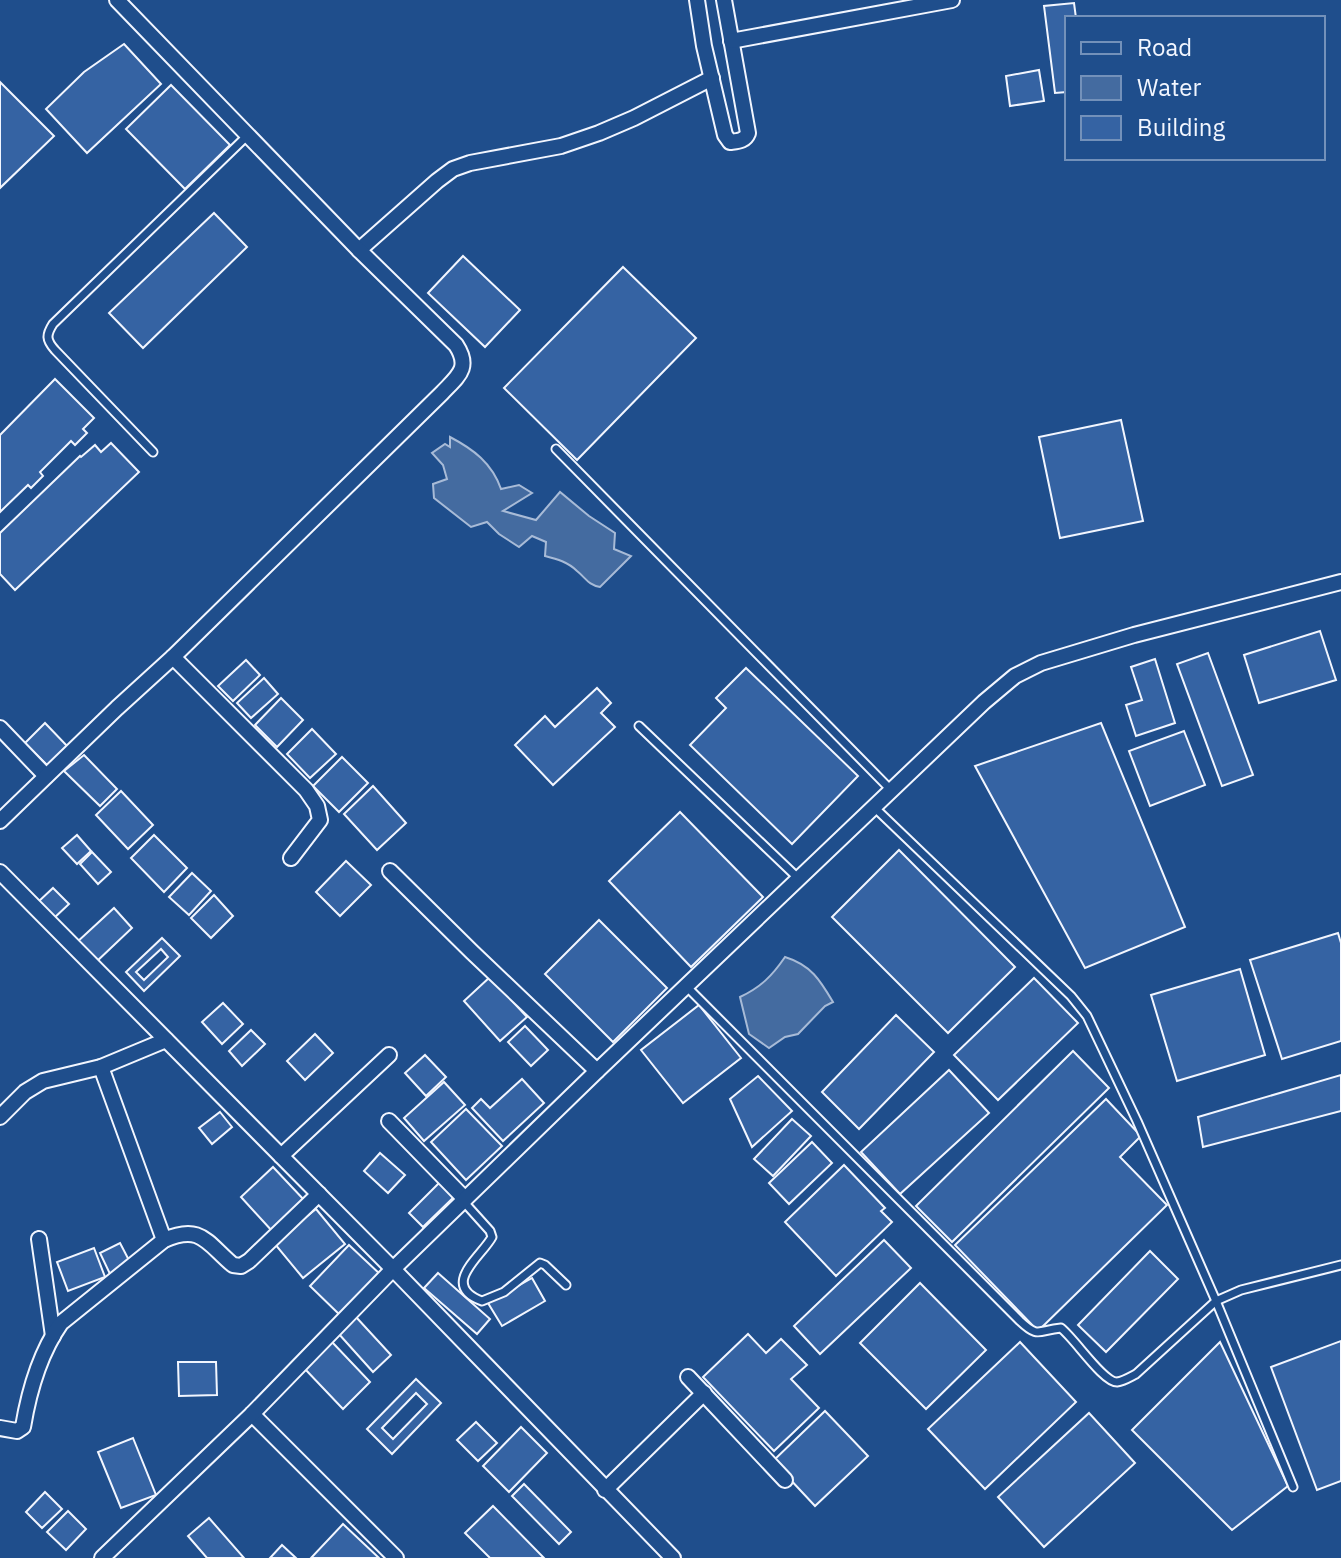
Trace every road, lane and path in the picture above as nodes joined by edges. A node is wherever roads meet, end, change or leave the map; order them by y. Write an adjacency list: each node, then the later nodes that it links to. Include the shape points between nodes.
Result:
1 (117, 0): 7 (street)
2 (697, 0): 6 (street)
3 (724, 0): 5 (street)
4 (952, 0): 5 (street)
5 (731, 41): 6 (street, via 748,133 743,140 730,142 725,135)
6 (712, 78): 8 (street, via 634,118 561,146 453,169)
7 (248, 135): 8 (street); 10 (lane, via 47,334 55,350)
8 (359, 250): 12 (street, via 456,345 463,356 460,374)
9 (556, 449): 16 (lane)
10 (153, 452)
11 (1341, 582): 16 (street, via 1041,663 984,702)
12 (173, 657): 15 (street); 19 (street, via 317,806 320,820)
13 (639, 726): 22 (lane)
14 (0, 728): 15 (street)
15 (46, 776): 18 (street)
16 (891, 791): 17 (street)
17 (874, 807): 22 (street); 38 (lane, via 1087,1016)
18 (0, 821)
19 (291, 858)
20 (390, 871): 27 (street)
21 (0, 872): 24 (street)
22 (799, 879): 23 (street)
23 (687, 987): 27 (street); 38 (lane, via 1029,1330 1061,1328 1105,1377 1114,1382 1136,1374)
24 (166, 1040): 26 (street); 30 (street)
25 (389, 1055): 30 (street)
26 (101, 1067): 28 (street, via 43,1081); 34 (street)
27 (597, 1071): 32 (street)
28 (0, 1117)
29 (389, 1121): 32 (street)
30 (281, 1156): 31 (street)
31 (319, 1194): 34 (street, via 241,1266 197,1234); 36 (street)
32 (464, 1200): 36 (street); 37 (lane, via 492,1237 466,1271 466,1289 473,1298 482,1301 496,1295 540,1263)
33 (39, 1239): 39 (street)
34 (164, 1240): 39 (street, via 61,1323)
35 (1341, 1265): 38 (lane)
36 (393, 1269): 42 (street); 46 (street)
37 (566, 1285)
38 (1216, 1301): 45 (lane)
39 (53, 1336): 43 (street, via 23,1427)
40 (688, 1377): 41 (street)
41 (704, 1393): 44 (street); 46 (street)
42 (252, 1414): 48 (street); 49 (street)
43 (0, 1428)
44 (785, 1480)
45 (1293, 1487)
46 (605, 1490): 47 (street)
47 (662, 1555)
48 (102, 1558)
49 (396, 1558)

